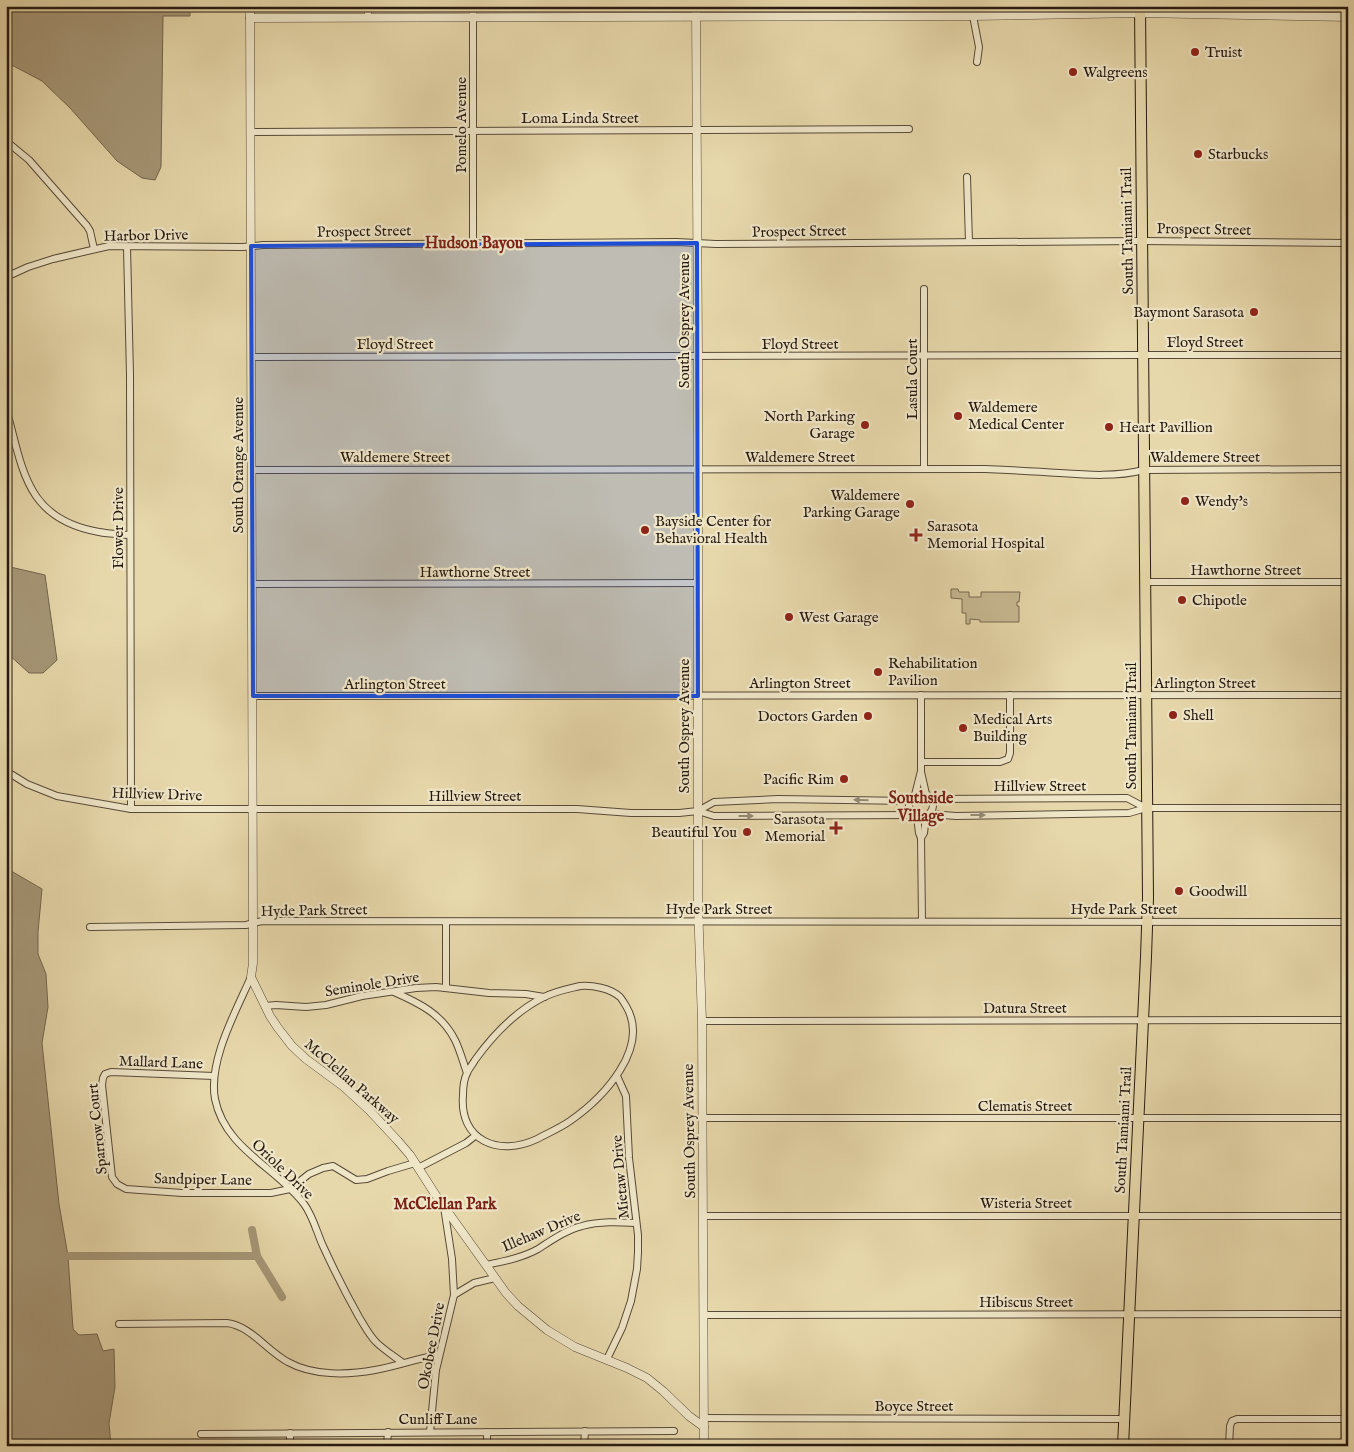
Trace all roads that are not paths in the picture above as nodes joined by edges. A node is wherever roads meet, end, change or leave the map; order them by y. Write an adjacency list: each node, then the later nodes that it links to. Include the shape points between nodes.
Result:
1 (250, 6): 12 (street, South Orange Avenue)
2 (368, 6): 13 (street)
3 (474, 6): 14 (street, Pomelo Avenue)
4 (696, 6): 8 (street, South Osprey Avenue)
5 (859, 6): 9 (street)
6 (1040, 10): 7 (street); 10 (street)
7 (1140, 10): 11 (street); 22 (main road, South Tamiami Trail)
8 (696, 16): 9 (street); 14 (street); 17 (street, South Osprey Avenue)
9 (859, 16): 10 (street)
10 (973, 16): 15 (street)
11 (1348, 17)
12 (250, 18): 13 (street); 19 (street, South Orange Avenue)
13 (368, 18): 14 (street)
14 (474, 18): 18 (street, Pomelo Avenue)
15 (977, 62)
16 (909, 129): 17 (street, Loma Linda Street)
17 (696, 130): 18 (street, Loma Linda Street); 26 (street, South Osprey Avenue)
18 (474, 131): 19 (street, Loma Linda Street); 25 (street, Pomelo Avenue)
19 (250, 132): 27 (street, South Orange Avenue)
20 (6, 141): 29 (street, Harbor Drive, via 29,160 87,226)
21 (968, 177): 23 (street)
22 (1142, 241): 23 (street, Prospect Street); 24 (street, Prospect Street); 32 (main road, South Tamiami Trail)
23 (969, 242): 26 (street, Prospect Street)
24 (1348, 242)
25 (473, 243): 26 (street, Prospect Street); 27 (street, Prospect Street)
26 (697, 243): 34 (street, South Osprey Avenue)
27 (251, 246): 28 (street, Harbor Drive); 36 (street, South Orange Avenue)
28 (127, 247): 29 (street, Harbor Drive); 43 (street, Flower Drive)
29 (94, 249): 30 (street, via 52,259)
30 (6, 277)
31 (924, 288): 35 (street, Lasula Court)
32 (1143, 355): 33 (street, Floyd Street); 35 (street, Floyd Street); 41 (main road, South Tamiami Trail)
33 (1348, 355)
34 (698, 356): 35 (street, Floyd Street); 36 (street, Floyd Street); 40 (street, South Osprey Avenue)
35 (924, 356): 38 (street, Lasula Court)
36 (252, 357): 39 (street, South Orange Avenue)
37 (6, 408): 43 (street, via 28,483 41,504 70,525 100,533)
38 (924, 469): 40 (street, Waldemere Street); 41 (street, Waldemere Street, via 1084,474)
39 (252, 470): 40 (street, Waldemere Street); 47 (street, South Orange Avenue)
40 (697, 470): 46 (street, South Osprey Avenue)
41 (1144, 470): 42 (street, Waldemere Street); 44 (main road, South Tamiami Trail)
42 (1348, 470)
43 (129, 535): 62 (street, Flower Drive)
44 (1145, 582): 45 (street, Hawthorne Street); 50 (main road, South Tamiami Trail)
45 (1348, 582)
46 (697, 583): 47 (street, Hawthorne Street); 53 (street, South Osprey Avenue)
47 (253, 584): 52 (street, South Orange Avenue)
48 (921, 695): 49 (street, Arlington Street); 53 (street, Arlington Street); 54 (street)
49 (1010, 695): 50 (street, Arlington Street); 54 (street, via 1009,756 1004,761)
50 (1146, 695): 51 (street, Arlington Street); 60 (main road, South Tamiami Trail)
51 (1348, 695)
52 (253, 696): 53 (street, Arlington Street); 63 (street, South Orange Avenue)
53 (698, 696): 64 (street, South Osprey Avenue)
54 (921, 762): 56 (street)
55 (6, 771): 62 (street, Hillview Drive, via 26,784 57,796)
56 (921, 771): 57 (street); 58 (street)
57 (915, 795): 58 (street); 59 (street)
58 (929, 796): 60 (street, Hillview Street, via 1127,798); 65 (street, via 933,807)
59 (910, 801): 64 (street, Hillview Street, one-way to 64, via 714,802); 66 (street, via 909,806)
60 (1146, 808): 61 (street, Hillview Street); 65 (street, Hillview Street, one-way to 60, via 1129,813); 71 (main road, South Tamiami Trail)
61 (1348, 808)
62 (131, 809): 63 (street, Hillview Drive)
63 (253, 809): 64 (street, Hillview Street, via 578,809 631,813); 73 (street, South Orange Avenue)
64 (698, 810): 66 (street, Hillview Street, one-way to 66, via 714,816); 68 (street, South Osprey Avenue)
65 (928, 815): 66 (street); 67 (street)
66 (915, 816): 67 (street)
67 (921, 838): 69 (street)
68 (698, 921): 69 (street, Hyde Park Street); 70 (street, Hyde Park Street); 82 (street, South Osprey Avenue)
69 (922, 921): 71 (street, Hyde Park Street)
70 (446, 922): 73 (street, Hyde Park Street); 76 (street)
71 (1147, 922): 72 (street, Hyde Park Street); 80 (main road, South Tamiami Trail)
72 (1348, 922)
73 (253, 923): 74 (street, Hyde Park Street); 75 (street)
74 (90, 927)
75 (250, 977): 79 (street, McClellan Parkway); 85 (street, Oriole Drive, via 225,1034)
76 (446, 988): 77 (street, Seminole Drive); 78 (street, Seminole Drive)
77 (393, 992): 79 (street, Seminole Drive, via 326,1005); 84 (street, via 427,1008 444,1023 454,1039)
78 (544, 997): 84 (street, via 503,1027); 86 (street, via 586,986 620,997 634,1031 630,1051)
79 (265, 1006): 91 (street, McClellan Parkway, via 292,1046 370,1110)
80 (1143, 1020): 81 (street, Datura Street); 82 (street, Datura Street); 88 (main road, South Tamiami Trail)
81 (1348, 1020)
82 (702, 1021): 87 (street, South Osprey Avenue)
83 (108, 1073): 85 (street, Mallard Lane); 92 (street, Sparrow Court, via 102,1078 102,1085 112,1176)
84 (466, 1073): 90 (street, via 462,1109)
85 (214, 1076): 93 (street, Oriole Drive, via 216,1101 228,1131 240,1146)
86 (616, 1076): 90 (street, via 583,1111 534,1140 518,1146 502,1146); 98 (street, Mietaw Drive, via 626,1096)
87 (702, 1118): 88 (street, Clematis Street); 95 (street, South Osprey Avenue)
88 (1139, 1118): 89 (street, Clematis Street); 96 (main road, South Tamiami Trail)
89 (1348, 1118)
90 (475, 1136): 91 (street)
91 (416, 1165): 93 (street, via 356,1180 333,1166 309,1174); 94 (street, McClellan Parkway)
92 (117, 1184): 93 (street, Sandpiper Lane, via 126,1189 182,1193 271,1193)
93 (290, 1189): 109 (street, Oriole Drive, via 307,1209 336,1275 369,1333 383,1349)
94 (444, 1205): 99 (street, McClellan Parkway); 102 (street, Okobee Drive)
95 (704, 1216): 96 (street, Wisteria Street); 105 (street, South Osprey Avenue)
96 (1134, 1216): 97 (street, Wisteria Street); 103 (main road, South Tamiami Trail)
97 (1348, 1216)
98 (636, 1223): 99 (street, Illehaw Drive, via 598,1222 582,1226 522,1256); 108 (street, Mietaw Drive, via 638,1252 634,1287 627,1314)
99 (486, 1265): 100 (street, McClellan Parkway)
100 (494, 1278): 102 (street, Okobee Drive, via 474,1283); 108 (street, McClellan Parkway, via 518,1306 547,1330 575,1347)
101 (1348, 1289): 104 (street)
102 (454, 1295): 107 (street, Okobee Drive)
103 (1129, 1314): 104 (street, Hibiscus Street); 105 (street, Hibiscus Street); 110 (main road, South Tamiami Trail)
104 (1347, 1314): 111 (street)
105 (704, 1315): 112 (street, South Osprey Avenue)
106 (119, 1324): 109 (street, via 234,1324 288,1362 318,1372 376,1370)
107 (439, 1355): 109 (street); 116 (street, Okobee Drive)
108 (607, 1359): 112 (street, McClellan Parkway, via 646,1378 689,1416)
109 (403, 1363)
110 (1124, 1419): 112 (street, Boyce Street); 126 (main road, South Tamiami Trail)
111 (1346, 1419): 120 (street, via 1232,1421); 127 (street)
112 (704, 1423): 125 (street, South Osprey Avenue)
113 (585, 1431): 114 (street, Cunliff Lane); 117 (street, Cunliff Lane); 124 (street)
114 (674, 1431)
115 (388, 1432): 116 (street, Cunliff Lane); 118 (street, Cunliff Lane); 122 (street)
116 (430, 1432): 117 (street, Cunliff Lane)
117 (487, 1432): 123 (street)
118 (290, 1433): 119 (street, Cunliff Lane); 121 (street)
119 (202, 1434)
120 (1229, 1445)
121 (290, 1446)
122 (387, 1446)
123 (487, 1446)
124 (584, 1446)
125 (704, 1446)
126 (1123, 1446)
127 (1345, 1446)

